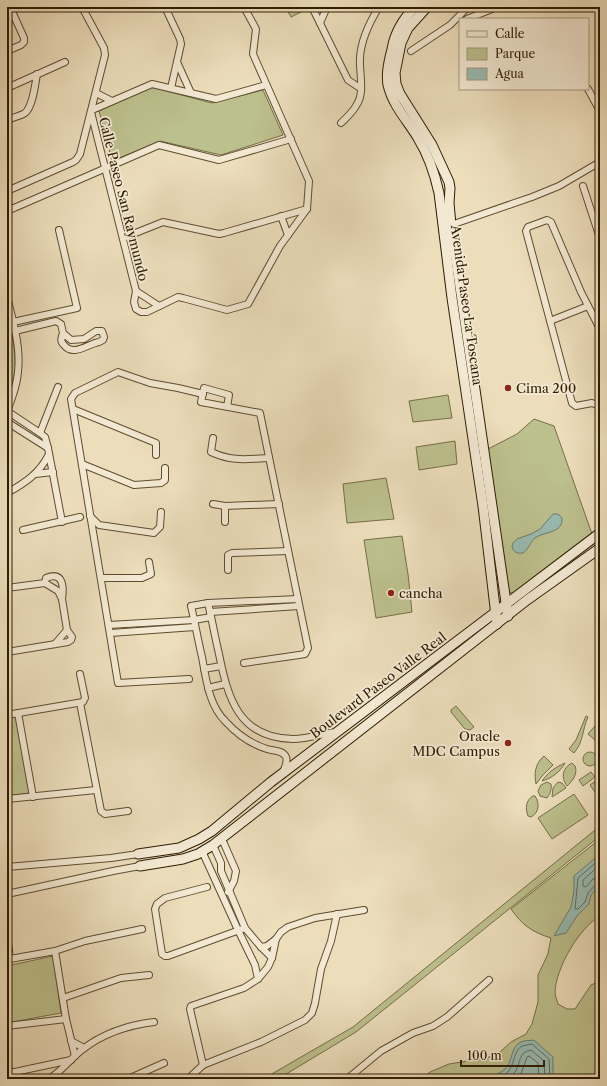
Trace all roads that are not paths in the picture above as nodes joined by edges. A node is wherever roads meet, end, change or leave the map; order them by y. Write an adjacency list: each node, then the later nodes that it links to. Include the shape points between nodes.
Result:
1 (10, 7): 19 (street, via 24,42)
2 (82, 7): 29 (street, Calle Paseo San Raymundo, via 105,52)
3 (165, 7): 22 (street, via 180,39)
4 (244, 7): 24 (street, via 256,29 253,54)
5 (312, 7): 6 (street); 17 (street)
6 (324, 7)
7 (327, 7): 17 (street)
8 (379, 7): 27 (street, via 363,38)
9 (415, 7): 37 (street, Avenida Paseo La Toscana, via 400,24 394,39 387,73 388,85 402,115)
10 (427, 7): 37 (street, Avenida Paseo La Toscana, via 408,28 401,43 395,73 400,94)
11 (468, 7): 18 (street)
12 (472, 7): 14 (street)
13 (497, 7): 14 (street)
14 (478, 15): 15 (street)
15 (470, 18)
16 (459, 22): 18 (street)
17 (320, 23): 27 (street, via 348,80)
18 (450, 25): 20 (street)
19 (7, 51)
20 (411, 51)
21 (65, 62): 23 (street)
22 (177, 62): 26 (street); 30 (street)
23 (37, 74): 25 (street); 34 (street, via 30,107 24,113)
24 (266, 85): 30 (street, via 216,99); 36 (street)
25 (7, 88)
26 (171, 88): 30 (street); 31 (street, via 152,84)
27 (360, 88): 35 (street, via 357,104)
28 (589, 90): 33 (street)
29 (96, 93): 31 (street); 32 (street, Calle Paseo San Raymundo)
30 (191, 93)
31 (112, 101): 32 (street)
32 (92, 111): 39 (street, Calle Paseo San Raymundo); 41 (street, Calle Paseo San Raymundo, via 82,150 76,160)
33 (600, 111)
34 (7, 120)
35 (342, 123)
36 (290, 139): 39 (street, via 219,160 159,145); 42 (street, via 309,181)
37 (428, 147): 45 (street, Avenida Paseo La Toscana, via 449,182); 59 (street, Avenida Paseo La Toscana, via 439,193)
38 (600, 162): 45 (street, via 544,192)
39 (106, 168): 43 (street); 48 (street, Calle Paseo San Raymundo)
40 (583, 186): 49 (street)
41 (7, 191)
42 (307, 209): 44 (street); 47 (street, Calle Paseo San Raymundo)
43 (7, 211)
44 (280, 216): 47 (street); 48 (street, via 221,234 163,222)
45 (451, 225): 59 (street, Avenida Paseo La Toscana)
46 (59, 230): 55 (street, via 77,308)
47 (288, 236): 52 (street, Calle Paseo San Raymundo, via 247,305 227,310 181,297)
48 (123, 238): 50 (street, Calle Paseo San Raymundo)
49 (600, 238)
50 (136, 291): 52 (street, Calle Paseo San Raymundo); 52 (street, Calle Paseo San Raymundo, via 136,309 147,312)
51 (7, 296): 55 (street)
52 (158, 306)
53 (588, 306): 54 (street); 54 (street, via 548,220 526,231); 56 (street)
54 (550, 321): 65 (street, via 572,403 576,406)
55 (13, 322): 57 (street)
56 (600, 330)
57 (15, 331): 58 (street, via 56,321 61,324); 70 (street, via 19,352 18,373)
58 (63, 333): 58 (street, via 61,342 70,350 103,340 104,337 102,331 96,331 84,339 75,340 69,339)
59 (462, 334): 60 (street, Avenida Paseo La Toscana)
60 (465, 350): 62 (street, Avenida Paseo La Toscana); 63 (street, Avenida Paseo La Toscana)
61 (58, 387): 72 (street)
62 (476, 390): 63 (street); 68 (street, Avenida Paseo La Toscana)
63 (466, 391): 67 (street, Avenida Paseo La Toscana)
64 (203, 394): 66 (street, via 201,402); 66 (street, via 204,388 229,395); 69 (street, via 150,384 118,372 75,393 71,399)
65 (600, 406)
66 (227, 407): 76 (street, via 260,413)
67 (469, 408): 68 (street); 84 (street, Avenida Paseo La Toscana)
68 (479, 408): 84 (street, Avenida Paseo La Toscana)
69 (73, 409): 75 (street, via 156,443); 77 (street)
70 (7, 411): 72 (street)
71 (7, 422): 74 (street)
72 (40, 432): 74 (street, via 45,437)
73 (213, 438): 76 (street, via 211,452 223,457)
74 (49, 451): 79 (street); 80 (street)
75 (156, 455)
76 (269, 458): 83 (street)
77 (82, 464): 78 (street, via 134,485 161,483 165,480); 87 (street)
78 (165, 468)
79 (52, 472): 80 (street); 89 (street)
80 (35, 474): 81 (street)
81 (7, 493)
82 (213, 504): 85 (street)
83 (279, 504): 85 (street); 96 (street)
84 (487, 505): 105 (street, Avenida Paseo La Toscana); 107 (street, Avenida Paseo La Toscana)
85 (225, 506): 90 (street)
86 (161, 512): 91 (street, via 160,527 154,533)
87 (90, 516): 91 (street); 94 (street)
88 (80, 517): 89 (street)
89 (62, 522): 92 (street)
90 (225, 522)
91 (99, 524): 94 (street)
92 (24, 530)
93 (600, 533): 105 (street, Boulevard Paseo Valle Real)
94 (95, 546): 99 (street)
95 (600, 548): 109 (street, Boulevard Paseo Valle Real)
96 (288, 551): 98 (street, via 232,553 228,555); 103 (street)
97 (150, 562): 99 (street, via 151,574 142,578)
98 (228, 570)
99 (101, 578): 112 (street)
100 (45, 583): 101 (street); 102 (street, via 58,591); 102 (street, via 46,578 58,577 64,588)
101 (7, 588)
102 (62, 599): 114 (street)
103 (298, 599): 104 (street); 106 (street)
104 (208, 603): 108 (street); 110 (street, via 191,606)
105 (506, 604): 107 (street, Boulevard Paseo Valle Real); 109 (street, Avenida Paseo La Toscana)
106 (299, 606): 108 (street); 118 (street, via 308,648 305,654)
107 (495, 612): 111 (street, Avenida Paseo La Toscana); 128 (street, Boulevard Paseo Valle Real)
108 (211, 614): 110 (street); 119 (street)
109 (508, 616): 111 (street, Boulevard Paseo Valle Real)
110 (194, 620): 112 (street); 113 (street)
111 (497, 624): 132 (street, Boulevard Paseo Valle Real)
112 (108, 625): 115 (street)
113 (195, 627): 115 (street); 120 (street)
114 (67, 630): 116 (street); 116 (street, via 72,637 71,640)
115 (110, 633): 122 (street, via 118,683)
116 (55, 644): 117 (street)
117 (7, 652)
118 (244, 663)
119 (221, 666): 120 (street); 123 (street)
120 (204, 669): 124 (street)
121 (80, 674): 125 (street, via 85,698)
122 (189, 679)
123 (225, 684): 124 (street); 128 (street, via 237,711 257,730 270,736 295,739)
124 (208, 688): 129 (street, via 219,714 229,726 250,741 286,756 287,762)
125 (80, 703): 126 (street); 131 (street)
126 (18, 713): 127 (street); 133 (street)
127 (7, 715)
128 (339, 731): 129 (street, Boulevard Paseo Valle Real)
129 (283, 773): 130 (street, Boulevard Paseo Valle Real)
130 (271, 782): 132 (street, via 272,790); 138 (street, Boulevard Paseo Valle Real, via 212,831 189,844)
131 (96, 790): 133 (street); 135 (street, via 103,814)
132 (281, 793): 136 (street, Boulevard Paseo Valle Real)
133 (33, 797): 134 (street)
134 (7, 800)
135 (128, 811)
136 (222, 839): 137 (street, Boulevard Paseo Valle Real); 147 (street, via 236,871)
137 (213, 845): 139 (street, Boulevard Paseo Valle Real); 147 (street)
138 (168, 850): 140 (street, Boulevard Paseo Valle Real); 142 (street)
139 (202, 851): 142 (street, Boulevard Paseo Valle Real); 149 (street)
140 (142, 853): 141 (street); 143 (street, via 147,859)
141 (111, 858): 144 (street); 145 (street)
142 (170, 862): 143 (street, Boulevard Paseo Valle Real)
143 (144, 866): 145 (street)
144 (7, 867)
145 (113, 871): 148 (street)
146 (207, 887): 154 (street, via 164,898 156,904 162,954 168,956)
147 (230, 890): 149 (street); 152 (street)
148 (7, 894)
149 (224, 899): 154 (street)
150 (364, 910): 151 (street)
151 (337, 914): 156 (street, via 288,927); 175 (street, via 321,969 312,1013 305,1020 261,1042)
152 (245, 928): 154 (street); 157 (street)
153 (142, 930): 158 (street, via 85,942)
154 (238, 930): 161 (street)
155 (7, 935): 160 (street)
156 (276, 940): 157 (street); 159 (street)
157 (261, 948): 159 (street)
158 (55, 952): 160 (street); 166 (street)
159 (272, 958): 162 (street)
160 (9, 960)
161 (255, 965): 162 (street); 164 (street)
162 (268, 967): 164 (street)
163 (149, 975): 166 (street, via 121,978)
164 (258, 979): 175 (street, via 244,988 191,1006)
165 (489, 980): 180 (street, via 446,1017 381,1051)
166 (63, 998): 167 (street)
167 (66, 1019): 169 (street); 170 (street)
168 (154, 1022): 171 (street, via 134,1025 112,1033)
169 (7, 1026)
170 (71, 1041): 171 (street); 173 (street)
171 (84, 1048): 173 (street)
172 (7, 1058): 176 (street)
173 (73, 1058): 176 (street); 177 (street)
174 (164, 1063): 178 (street)
175 (203, 1065): 179 (street)
176 (10, 1076)
177 (49, 1079)
178 (128, 1079)
179 (188, 1079)
180 (347, 1079)

